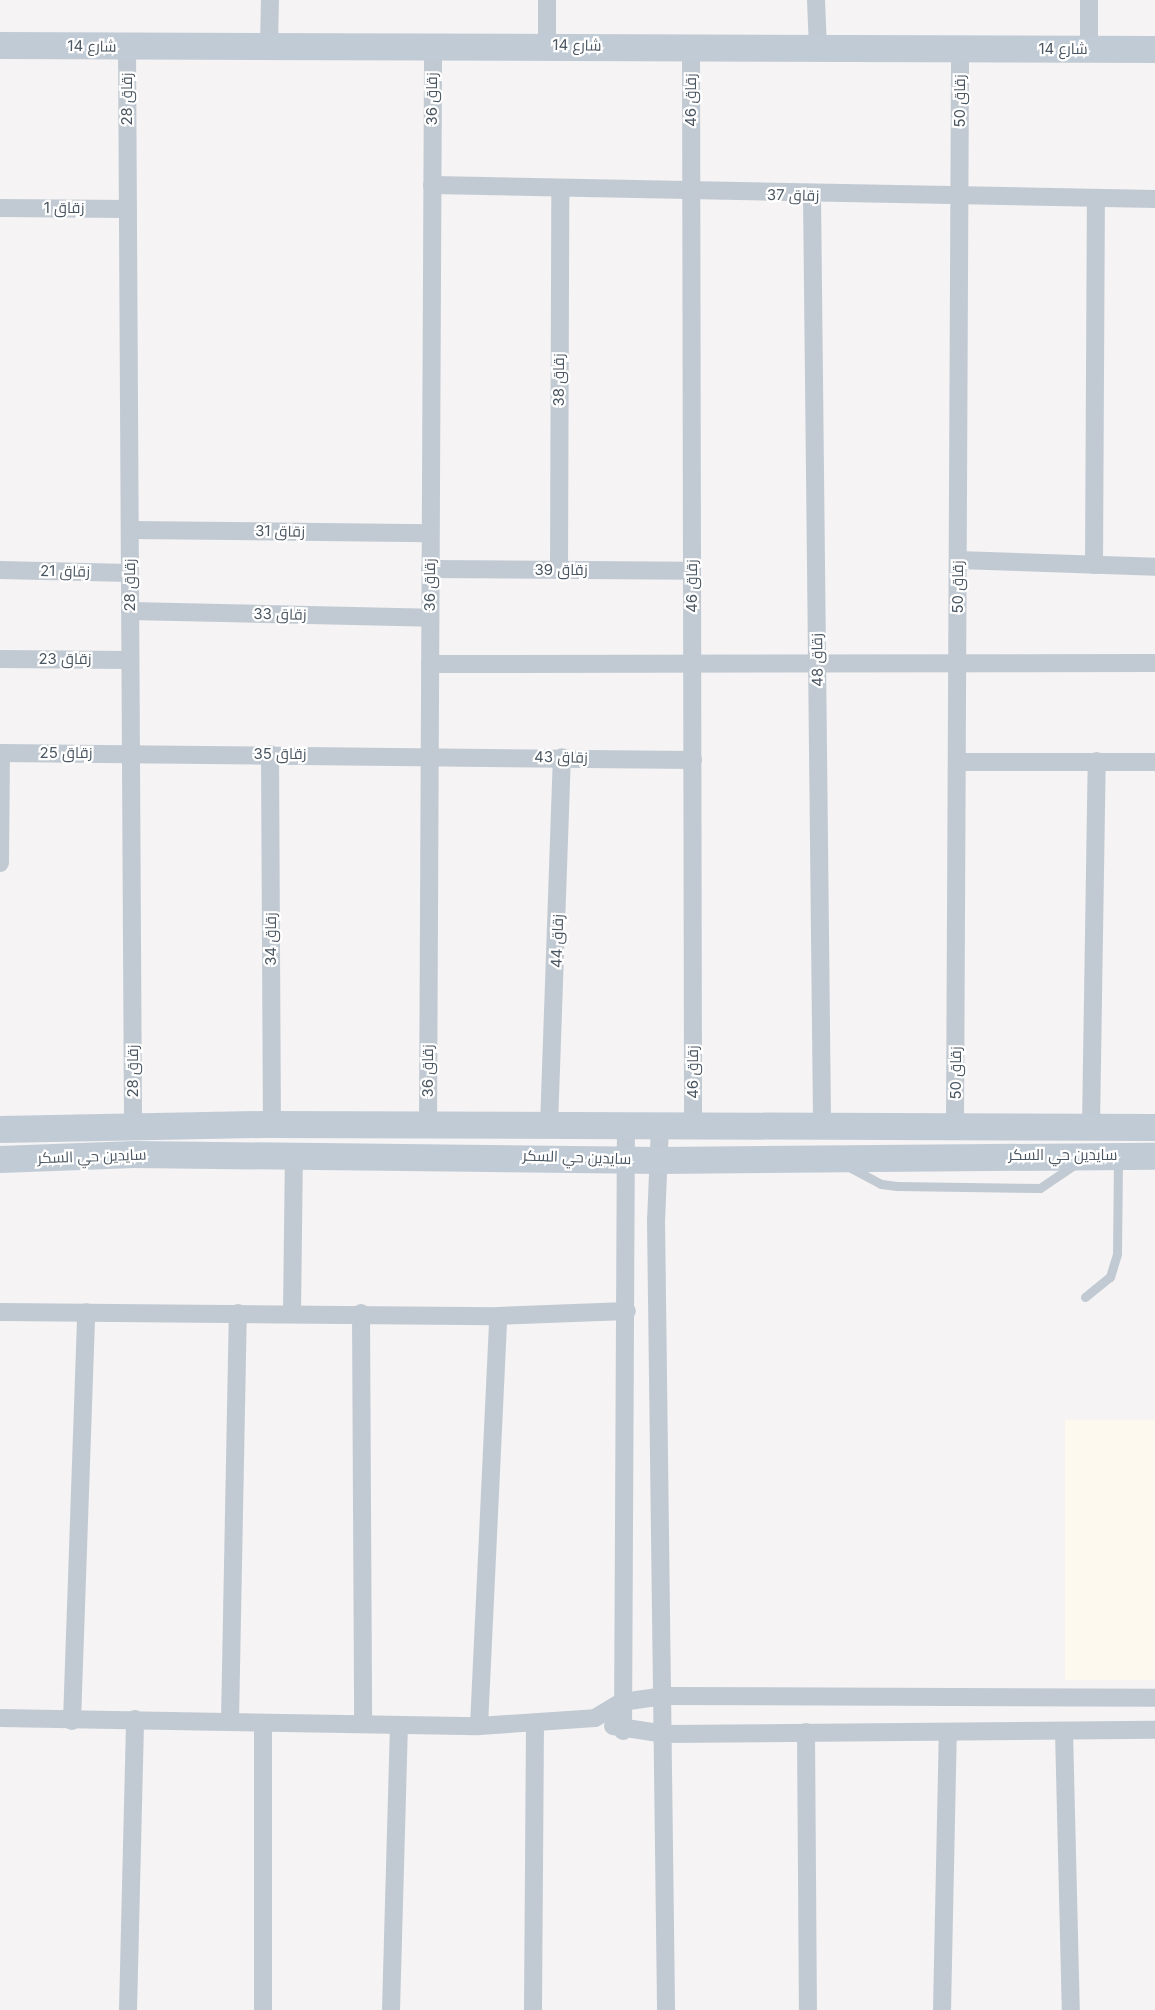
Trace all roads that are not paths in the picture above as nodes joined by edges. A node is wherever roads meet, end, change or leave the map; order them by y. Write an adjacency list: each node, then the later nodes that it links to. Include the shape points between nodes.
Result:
1 (270, 0): 8 (street)
2 (547, 0): 5 (street)
3 (816, 0): 11 (street)
4 (1089, 0): 13 (street)
5 (547, 44): 9 (street, شارع 14); 10 (street, شارع 14)
6 (0, 45): 7 (street, شارع 14)
7 (127, 46): 8 (street, شارع 14); 23 (street, زقاق 28)
8 (269, 46): 9 (street, شارع 14)
9 (433, 46): 15 (street, زقاق 36)
10 (691, 47): 11 (street, شارع 14); 17 (street, زقاق 46)
11 (818, 48): 12 (street, شارع 14)
12 (960, 48): 13 (street, شارع 14); 19 (street, زقاق 50)
13 (1089, 49): 14 (street, شارع 14)
14 (1155, 49)
15 (432, 185): 16 (street, زقاق 37); 25 (street, زقاق 36)
16 (560, 189): 17 (street, زقاق 37); 31 (street, زقاق 38)
17 (692, 194): 18 (street, زقاق 37); 32 (street, زقاق 46)
18 (812, 195): 19 (street, زقاق 37); 39 (street, زقاق 48)
19 (959, 197): 20 (street, زقاق 37); 26 (street, زقاق 50)
20 (1096, 198): 21 (street, زقاق 37); 27 (street)
21 (1155, 199)
22 (0, 208): 23 (street, زقاق 1)
23 (128, 209): 24 (street, زقاق 28)
24 (130, 530): 25 (street, زقاق 31); 33 (street, زقاق 28)
25 (430, 533): 29 (street, زقاق 36)
26 (958, 560): 27 (street); 38 (street, زقاق 50)
27 (1094, 565): 28 (street)
28 (1155, 567)
29 (430, 569): 31 (street, زقاق 39); 35 (street, زقاق 36)
30 (0, 570): 33 (street, زقاق 21)
31 (559, 570): 32 (street, زقاق 39)
32 (692, 571): 42 (street, زقاق 46)
33 (130, 573): 34 (street, زقاق 28)
34 (130, 611): 35 (street, زقاق 33); 37 (street, زقاق 28)
35 (430, 618): 41 (street, زقاق 36)
36 (0, 659): 37 (street, زقاق 23)
37 (130, 660): 43 (street, زقاق 28)
38 (958, 662): 39 (street); 40 (street); 50 (street, زقاق 50)
39 (817, 663): 42 (street); 57 (street, زقاق 48)
40 (1155, 663)
41 (430, 664): 42 (street); 46 (street, زقاق 36)
42 (692, 664): 48 (street, زقاق 46)
43 (131, 752): 44 (street, زقاق 25); 45 (street, زقاق 35); 53 (street, زقاق 28)
44 (1, 753): 52 (street)
45 (270, 754): 46 (street, زقاق 35); 54 (street, زقاق 34)
46 (429, 754): 47 (street, زقاق 43); 55 (street, زقاق 36)
47 (562, 757): 48 (street, زقاق 43); 58 (street, زقاق 44)
48 (693, 760): 56 (street, زقاق 46)
49 (1097, 760): 50 (street); 51 (street); 62 (street)
50 (957, 762): 61 (street, زقاق 50)
51 (1155, 762)
52 (0, 863)
53 (133, 1124): 54 (street, سايدين حي السكر); 64 (street, سايدين حي السكر)
54 (272, 1124): 55 (street, سايدين حي السكر)
55 (428, 1125): 58 (street, سايدين حي السكر)
56 (693, 1125): 57 (street, سايدين حي السكر); 60 (street, سايدين حي السكر)
57 (822, 1125): 61 (street, سايدين حي السكر)
58 (549, 1126): 59 (street, سايدين حي السكر)
59 (626, 1126): 60 (street, سايدين حي السكر); 69 (street)
60 (660, 1126): 70 (street)
61 (956, 1126): 62 (street, سايدين حي السكر)
62 (1091, 1126): 63 (street, سايدين حي السكر)
63 (1155, 1126)
64 (0, 1130)
65 (294, 1154): 68 (street, سايدين حي السكر); 69 (street, سايدين حي السكر); 76 (street)
66 (1118, 1155): 67 (street, سايدين حي السكر); 70 (street, سايدين حي السكر, via 822,1155); 71 (lane, via 1117,1254 1110,1277)
67 (1155, 1156)
68 (0, 1159)
69 (627, 1159): 70 (street, سايدين حي السكر); 72 (street)
70 (659, 1160): 79 (street)
71 (1085, 1297)
72 (627, 1311): 78 (street); 81 (street)
73 (0, 1312): 74 (street)
74 (86, 1312): 75 (street); 85 (street)
75 (238, 1313): 76 (street); 86 (street)
76 (292, 1313): 77 (street)
77 (361, 1313): 78 (street); 88 (street)
78 (498, 1316): 91 (street)
79 (664, 1696): 80 (street); 81 (street); 97 (street)
80 (1155, 1698)
81 (622, 1702): 83 (street); 93 (street)
82 (0, 1718): 85 (street)
83 (595, 1718): 87 (street); 93 (street)
84 (135, 1719): 85 (street); 86 (street); 98 (street)
85 (72, 1721)
86 (230, 1721): 89 (street)
87 (535, 1723): 91 (street); 101 (street)
88 (363, 1724): 89 (street); 90 (street)
89 (263, 1725): 99 (street)
90 (399, 1725): 91 (street); 100 (street)
91 (479, 1726)
92 (1155, 1730): 94 (street)
93 (623, 1731): 97 (street)
94 (1064, 1731): 96 (street); 105 (street)
95 (806, 1732): 96 (street); 97 (street); 103 (street)
96 (948, 1733): 104 (street)
97 (665, 1734): 102 (street)
98 (128, 2010)
99 (263, 2010)
100 (391, 2010)
101 (533, 2010)
102 (666, 2010)
103 (808, 2010)
104 (942, 2010)
105 (1071, 2010)

